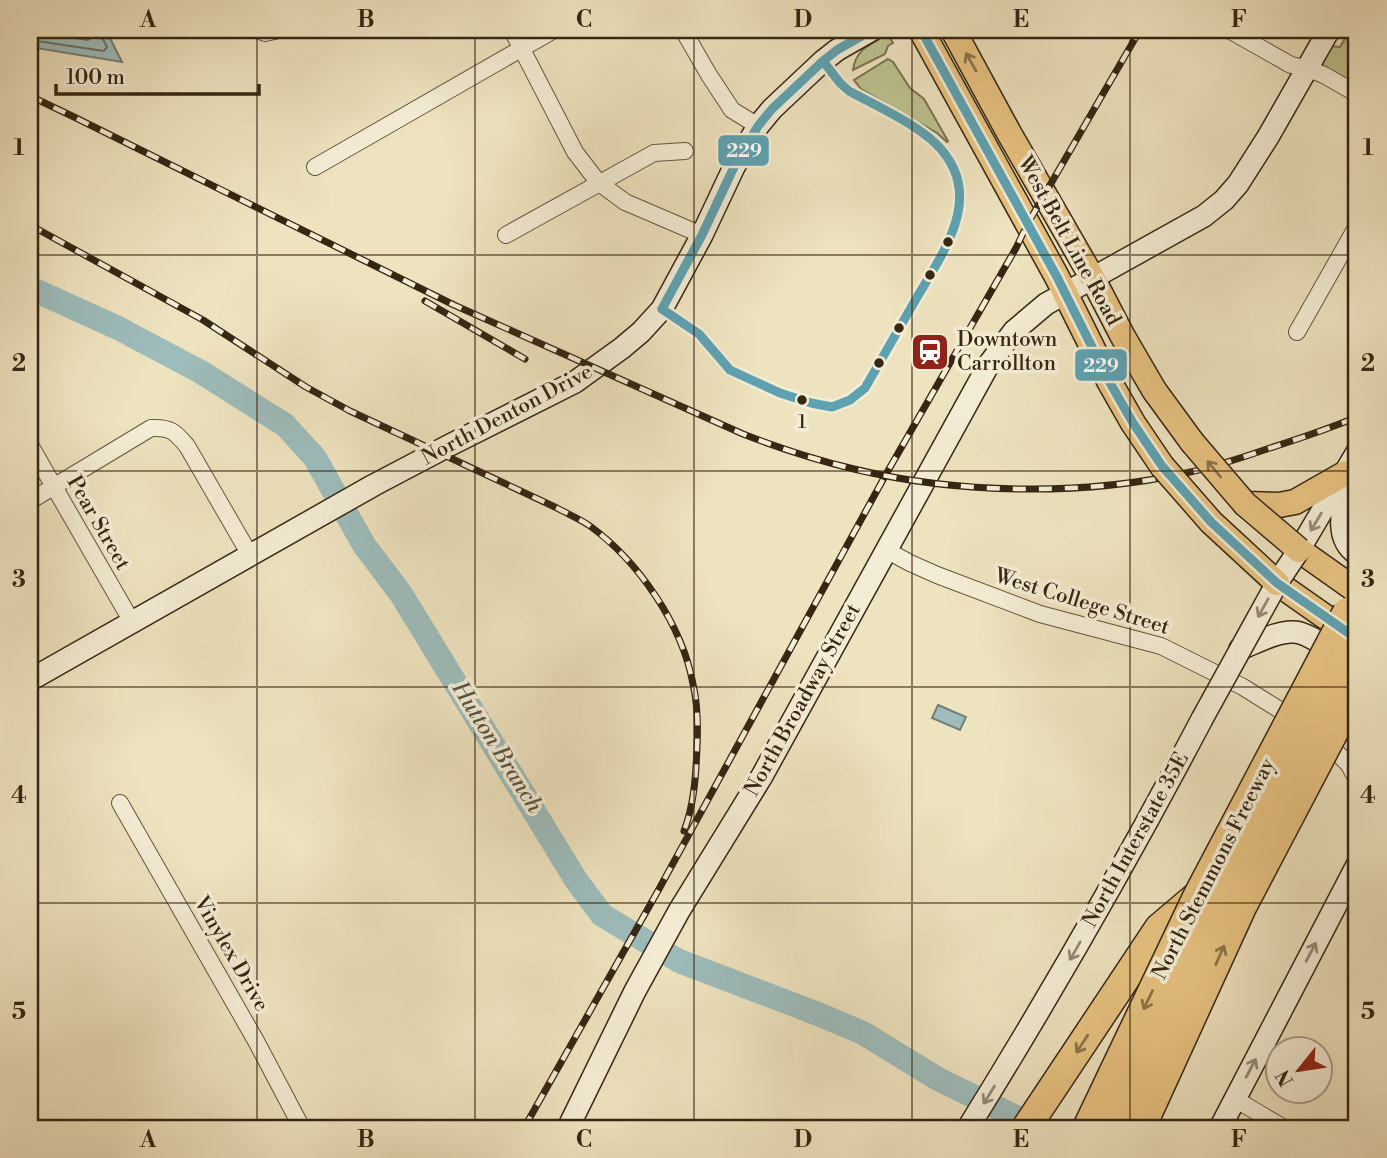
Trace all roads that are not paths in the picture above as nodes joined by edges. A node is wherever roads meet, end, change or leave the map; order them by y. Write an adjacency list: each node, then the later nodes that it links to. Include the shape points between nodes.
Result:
1 (512, 30): 9 (street)
2 (554, 30): 9 (street)
3 (683, 30): 12 (street, via 733,110)
4 (872, 30): 12 (street, North Denton Drive, via 823,61)
5 (921, 30): 20 (main road, West Belt Line Road)
6 (953, 30): 19 (main road, West Belt Line Road, one-way to 6)
7 (1228, 30): 10 (street, via 1291,65)
8 (1328, 30): 10 (street, North Broadway Street)
9 (522, 48): 14 (street); 15 (street, via 575,152)
10 (1306, 68): 11 (street); 19 (street, North Broadway Street, via 1268,137 1224,200 1205,216)
11 (1357, 93)
12 (758, 126): 18 (street, North Denton Drive)
13 (685, 151): 15 (street, via 654,152)
14 (315, 167)
15 (598, 182): 17 (street); 18 (street, via 625,202)
16 (1357, 226): 21 (street)
17 (506, 235)
18 (702, 235): 30 (street, North Denton Drive, via 662,309 595,369)
19 (1093, 279): 20 (street, North Broadway Street); 26 (main road, West Belt Line Road, one-way to 19, bridge, via 1154,390)
20 (1065, 293): 27 (street, North Broadway Street, via 1030,316 989,364); 31 (main road, West Belt Line Road, bridge, via 1126,410 1162,466 1230,541)
21 (1297, 332)
22 (30, 445): 24 (street, Pear Street)
23 (1352, 462): 26 (main road, via 1295,502); 28 (street, North Interstate 35E, one-way to 28); 29 (street, via 1342,522 1346,544)
24 (53, 488): 25 (street); 30 (street, via 151,428 166,428 187,446); 33 (street, Pear Street)
25 (30, 501)
26 (1245, 504): 28 (main road, West Belt Line Road, bridge)
27 (886, 550): 38 (street, West College Street, via 937,575 1040,614 1161,646 1243,687 1328,741); 44 (street, North Broadway Street, via 762,776 679,911)
28 (1299, 550): 31 (street, North Interstate 35E, bridge); 32 (main road, West Belt Line Road)
29 (1357, 554)
30 (250, 555): 33 (street, North Denton Drive)
31 (1277, 583): 32 (main road, West Belt Line Road, bridge); 34 (street, North Interstate 35E, one-way to 34, bridge)
32 (1355, 615): 41 (highway, North Stemmons Freeway, bridge); 48 (highway, bridge, via 1329,686)
33 (132, 622): 36 (street, North Denton Drive)
34 (1240, 649): 35 (street, bridge, via 1297,632); 45 (street, North Interstate 35E, one-way to 45, bridge, via 1116,880)
35 (1357, 669)
36 (30, 680)
37 (1357, 688): 49 (highway, North Stemmons Freeway, one-way to 37, bridge, via 1242,907)
38 (1357, 780)
39 (120, 803): 43 (street, Vinylex Drive)
40 (1357, 865): 42 (street, one-way to 40)
41 (1198, 895): 46 (highway, one-way to 46, via 1158,928); 47 (highway, North Stemmons Freeway, one-way to 47, bridge)
42 (1235, 1099): 50 (street); 51 (street)
43 (302, 1128)
44 (568, 1128)
45 (968, 1128)
46 (1026, 1128)
47 (1087, 1128)
48 (1112, 1128)
49 (1141, 1128)
50 (1220, 1128)
51 (1284, 1128)

